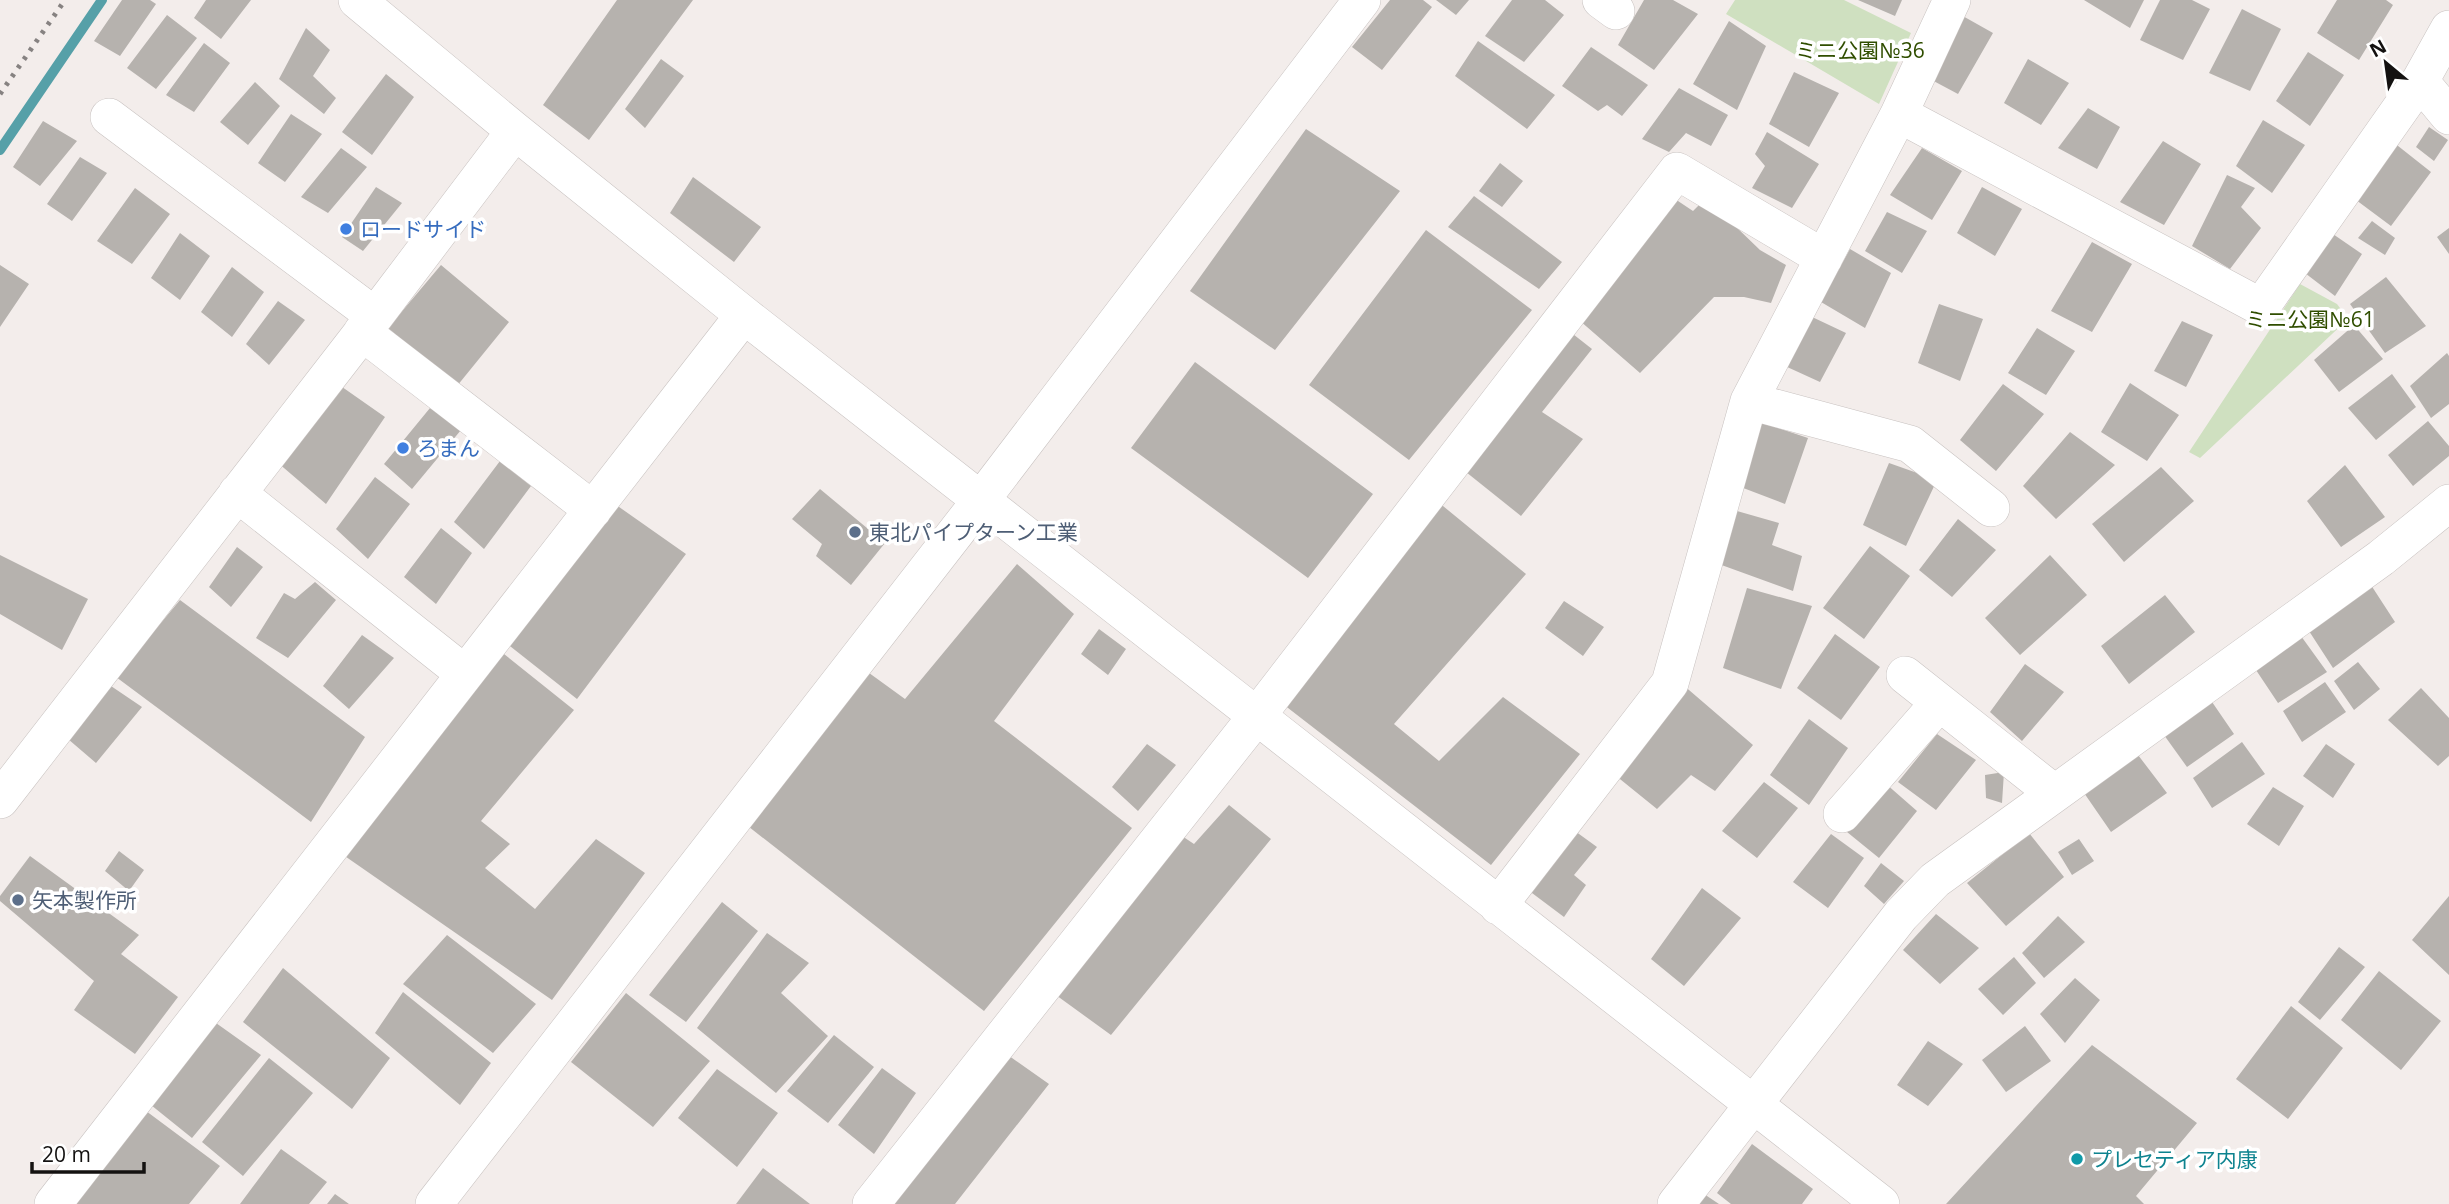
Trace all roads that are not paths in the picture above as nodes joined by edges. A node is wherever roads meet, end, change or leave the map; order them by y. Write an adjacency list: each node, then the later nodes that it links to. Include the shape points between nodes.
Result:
1 (358, 0): 9 (street)
2 (1362, 0): 15 (street)
3 (1952, 0): 6 (street)
4 (2449, 29): 5 (street)
5 (2420, 81): 6 (street, via 2261,307); 8 (street)
6 (1899, 114): 10 (street)
7 (108, 117): 12 (street)
8 (2449, 117)
9 (514, 131): 11 (street); 12 (street)
10 (1824, 258): 13 (street); 22 (street, via 1677,171)
11 (744, 315): 15 (street); 18 (street)
12 (368, 324): 14 (street); 18 (street)
13 (1749, 401): 17 (street, via 1910,444); 27 (street, via 1670,684)
14 (237, 493): 19 (street); 23 (street)
15 (981, 500): 22 (street); 30 (street)
16 (2449, 503): 24 (street, via 2381,558)
17 (1991, 508)
18 (593, 510): 19 (street)
19 (464, 674): 29 (street)
20 (1905, 676): 21 (street)
21 (1939, 703): 24 (street); 26 (street)
22 (1256, 717): 27 (street); 31 (street)
23 (12, 760): 25 (street)
24 (2054, 793): 28 (street, via 1935,880 1910,906)
25 (0, 800)
26 (1842, 814)
27 (1498, 906): 28 (street)
28 (1755, 1104): 32 (street); 33 (street)
29 (53, 1204)
30 (434, 1204)
31 (871, 1204)
32 (1676, 1204)
33 (1881, 1204)

